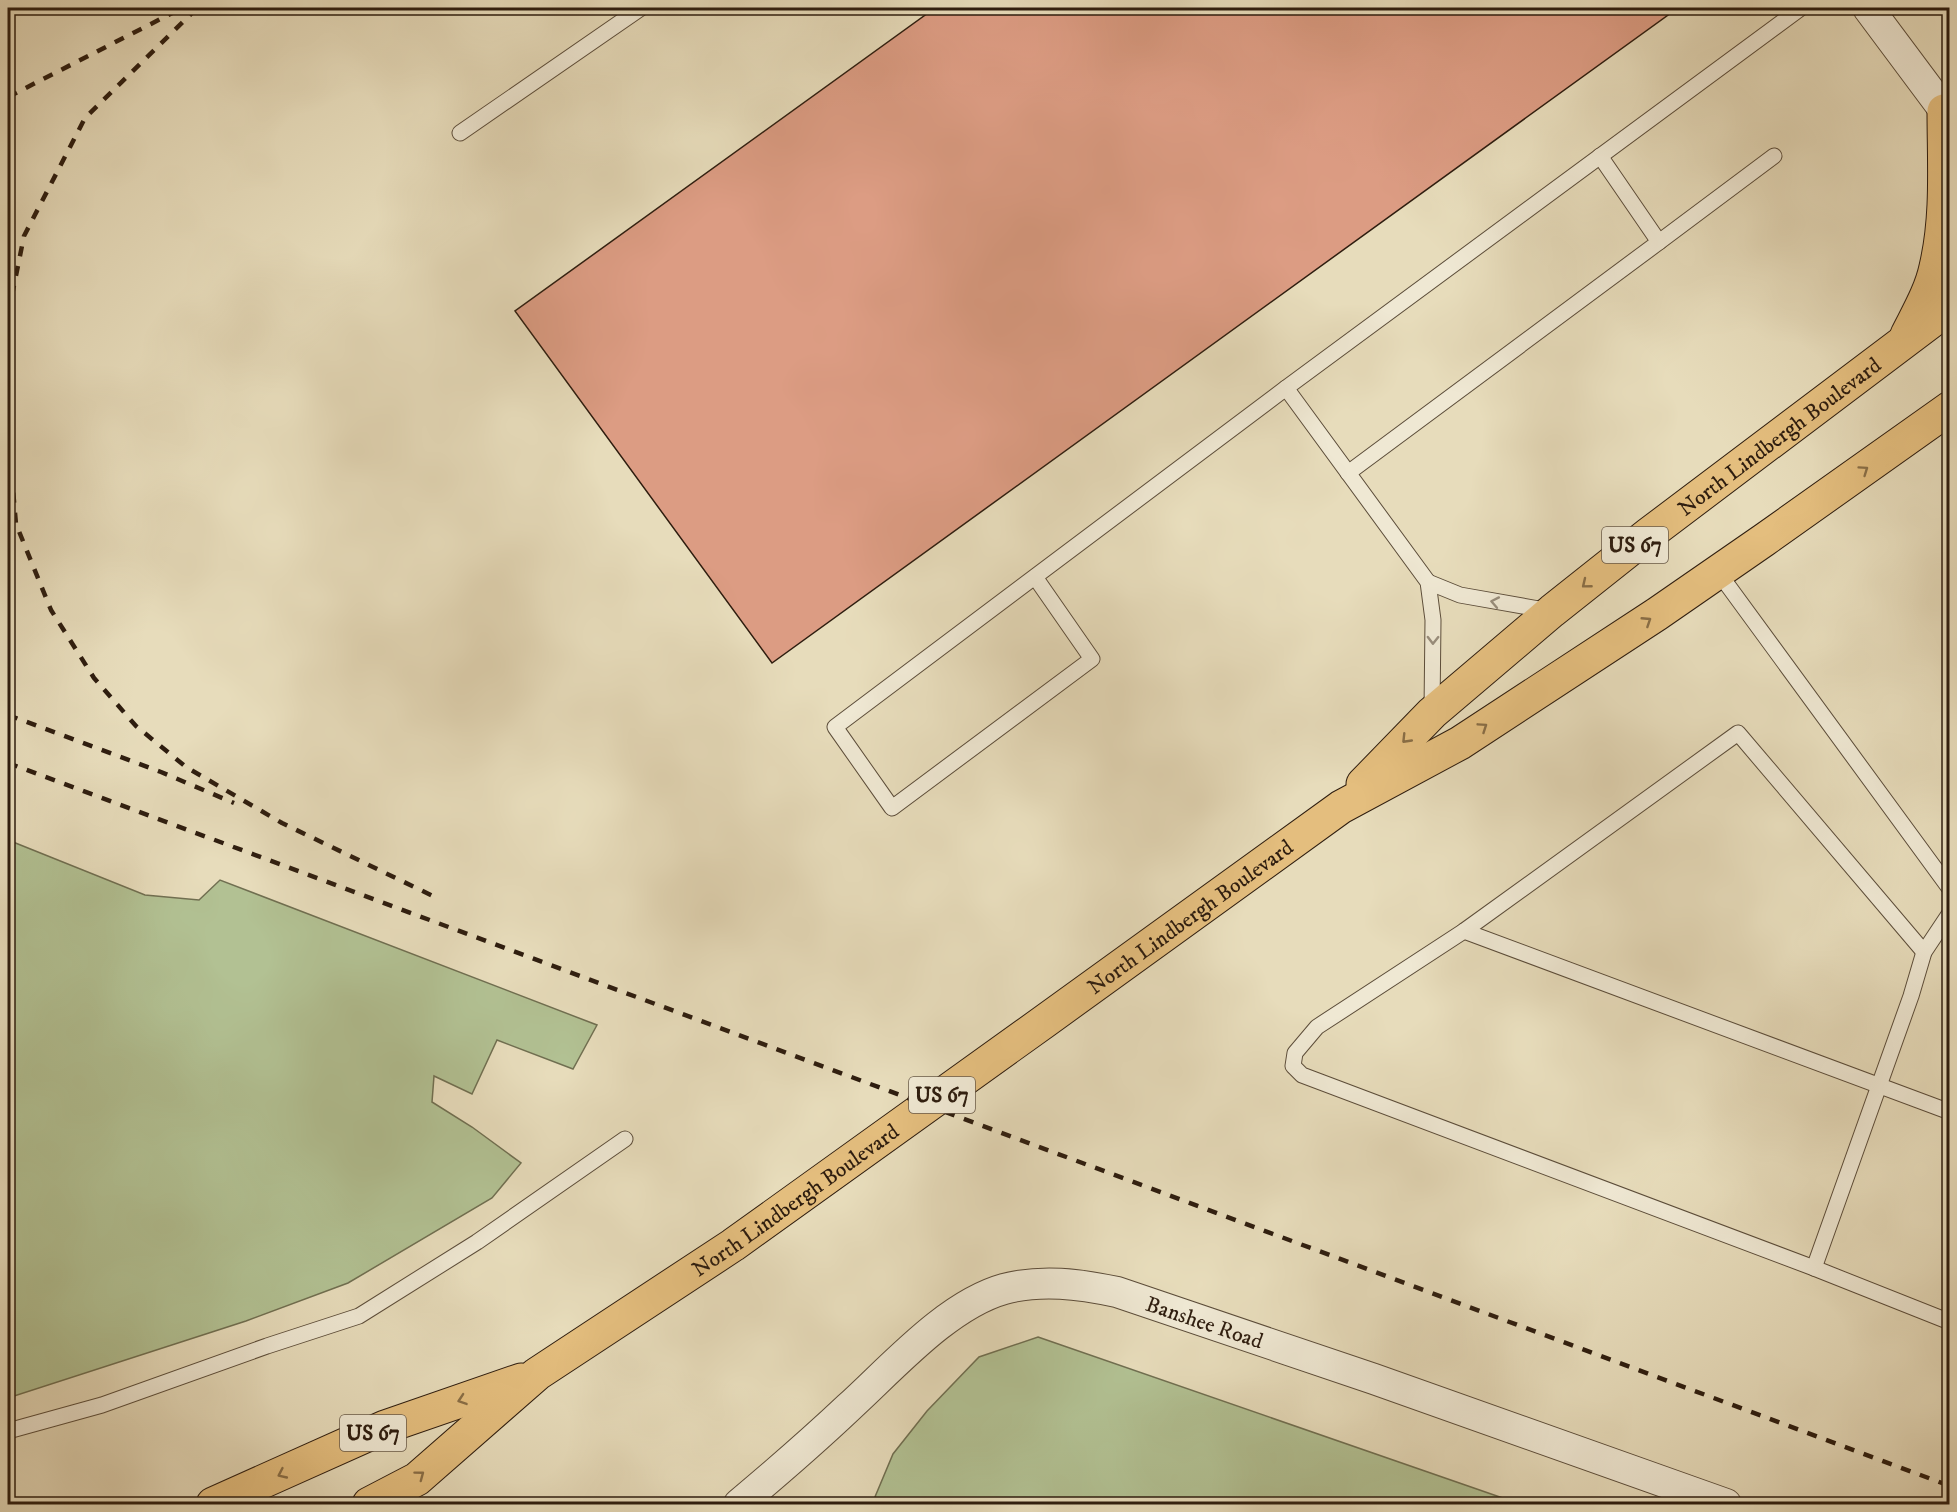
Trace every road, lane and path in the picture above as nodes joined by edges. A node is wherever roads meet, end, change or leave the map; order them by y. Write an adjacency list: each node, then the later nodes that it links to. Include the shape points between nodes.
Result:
1 (641, 8): 5 (lane)
2 (1801, 8): 6 (lane)
3 (1868, 8): 4 (street)
4 (1948, 114): 10 (highway, via 1945,213 1936,269)
5 (460, 134)
6 (1599, 156): 8 (lane); 11 (lane)
7 (1773, 156): 8 (lane)
8 (1659, 242): 13 (lane)
9 (1950, 307): 10 (highway, North Lindbergh Boulevard / US 67)
10 (1903, 341): 17 (highway, North Lindbergh Boulevard / US 67, one-way to 17)
11 (1286, 388): 13 (lane); 15 (lane)
12 (1950, 408): 14 (highway, North Lindbergh Boulevard / US 67, one-way to 12)
13 (1348, 473): 16 (lane)
14 (1718, 572): 19 (highway, North Lindbergh Boulevard / US 67, one-way to 14, via 1460,743); 20 (lane)
15 (1035, 577): 15 (lane, via 835,727 892,808 1092,659)
16 (1428, 582): 17 (lane, one-way to 16, via 1460,595); 18 (lane, one-way to 18, via 1433,620)
17 (1552, 611): 18 (highway, North Lindbergh Boulevard / US 67)
18 (1432, 713): 19 (highway, North Lindbergh Boulevard / US 67, one-way to 19)
19 (1341, 807): 29 (highway, North Lindbergh Boulevard / US 67, via 733,1245)
20 (1950, 889)
21 (1950, 913): 23 (lane)
22 (1464, 931): 23 (lane, via 1738,733); 24 (lane); 27 (lane, via 1317,1027 1295,1053 1293,1066 1302,1075)
23 (1924, 952): 24 (lane)
24 (1879, 1087): 25 (lane); 27 (lane)
25 (1950, 1112)
26 (625, 1139): 30 (lane, via 477,1242 359,1316 102,1405)
27 (1814, 1268): 28 (lane)
28 (1950, 1322)
29 (537, 1374): 31 (highway, North Lindbergh Boulevard / US 67, one-way to 31, via 383,1428); 32 (highway, North Lindbergh Boulevard / US 67, one-way to 29, via 417,1479)
30 (8, 1431)
31 (213, 1504)
32 (369, 1504)
33 (739, 1504): 34 (street, Banshee Road, via 946,1319 977,1299 1004,1289 1040,1283 1078,1284 1128,1296)
34 (1726, 1504)

